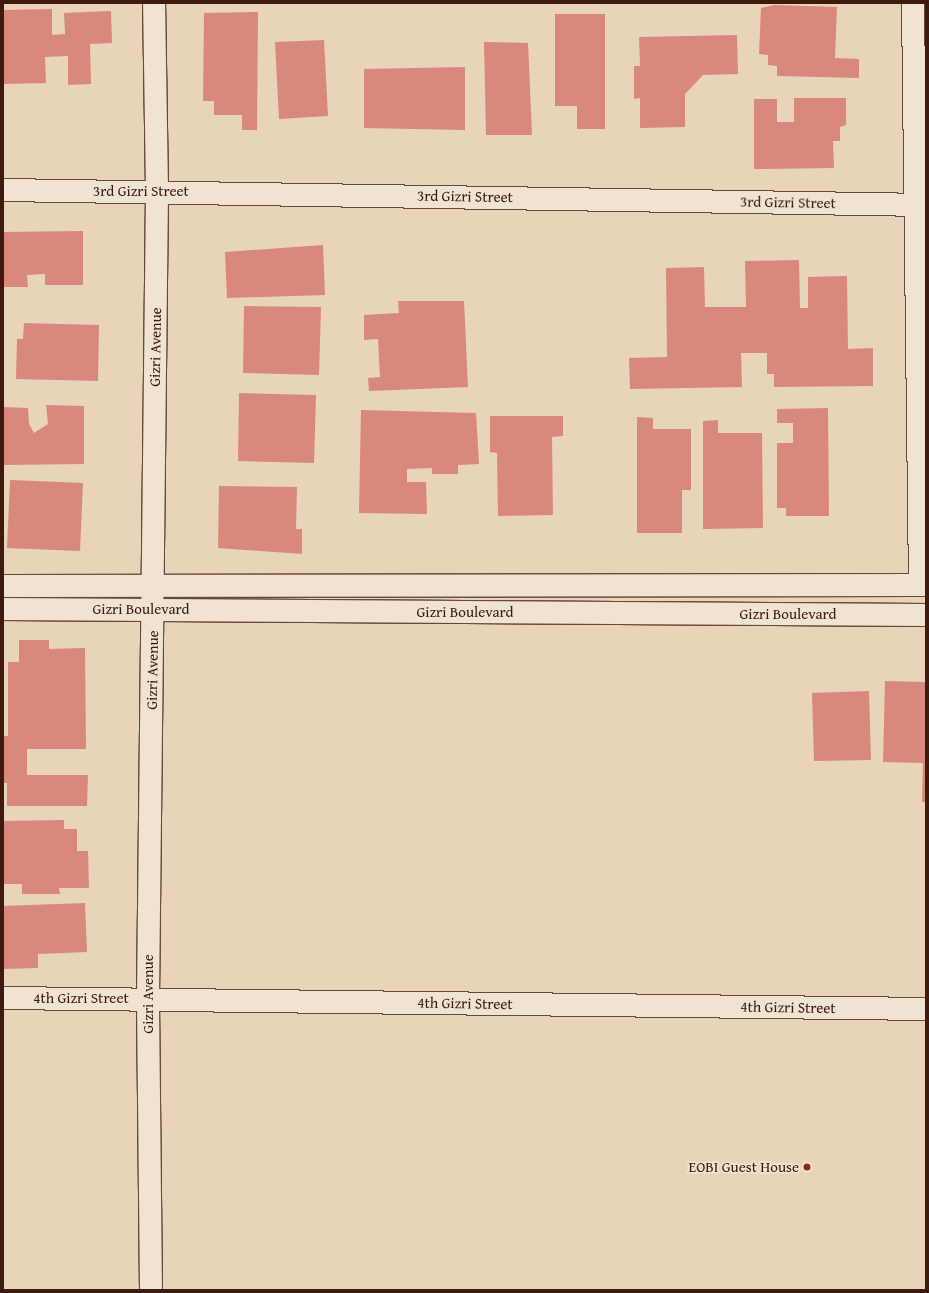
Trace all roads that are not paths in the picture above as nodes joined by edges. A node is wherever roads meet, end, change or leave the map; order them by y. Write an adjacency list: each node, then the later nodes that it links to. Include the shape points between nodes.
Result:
1 (154, 3): 4 (street, Gizri Avenue)
2 (913, 3): 5 (street)
3 (3, 190): 4 (street, 3rd Gizri Street)
4 (157, 190): 5 (street, 3rd Gizri Street); 8 (street, Gizri Avenue)
5 (921, 205): 6 (street)
6 (923, 584): 8 (street, Gizri Boulevard)
7 (3, 586): 8 (street, Gizri Boulevard)
8 (153, 587): 10 (street, Gizri Avenue)
9 (3, 608): 10 (street, Gizri Boulevard)
10 (153, 610): 11 (street, Gizri Boulevard); 13 (street, Gizri Avenue)
11 (926, 615)
12 (3, 998): 13 (street, 4th Gizri Street)
13 (148, 998): 14 (street, 4th Gizri Street); 15 (street, Gizri Avenue)
14 (926, 1009)
15 (151, 1290)

